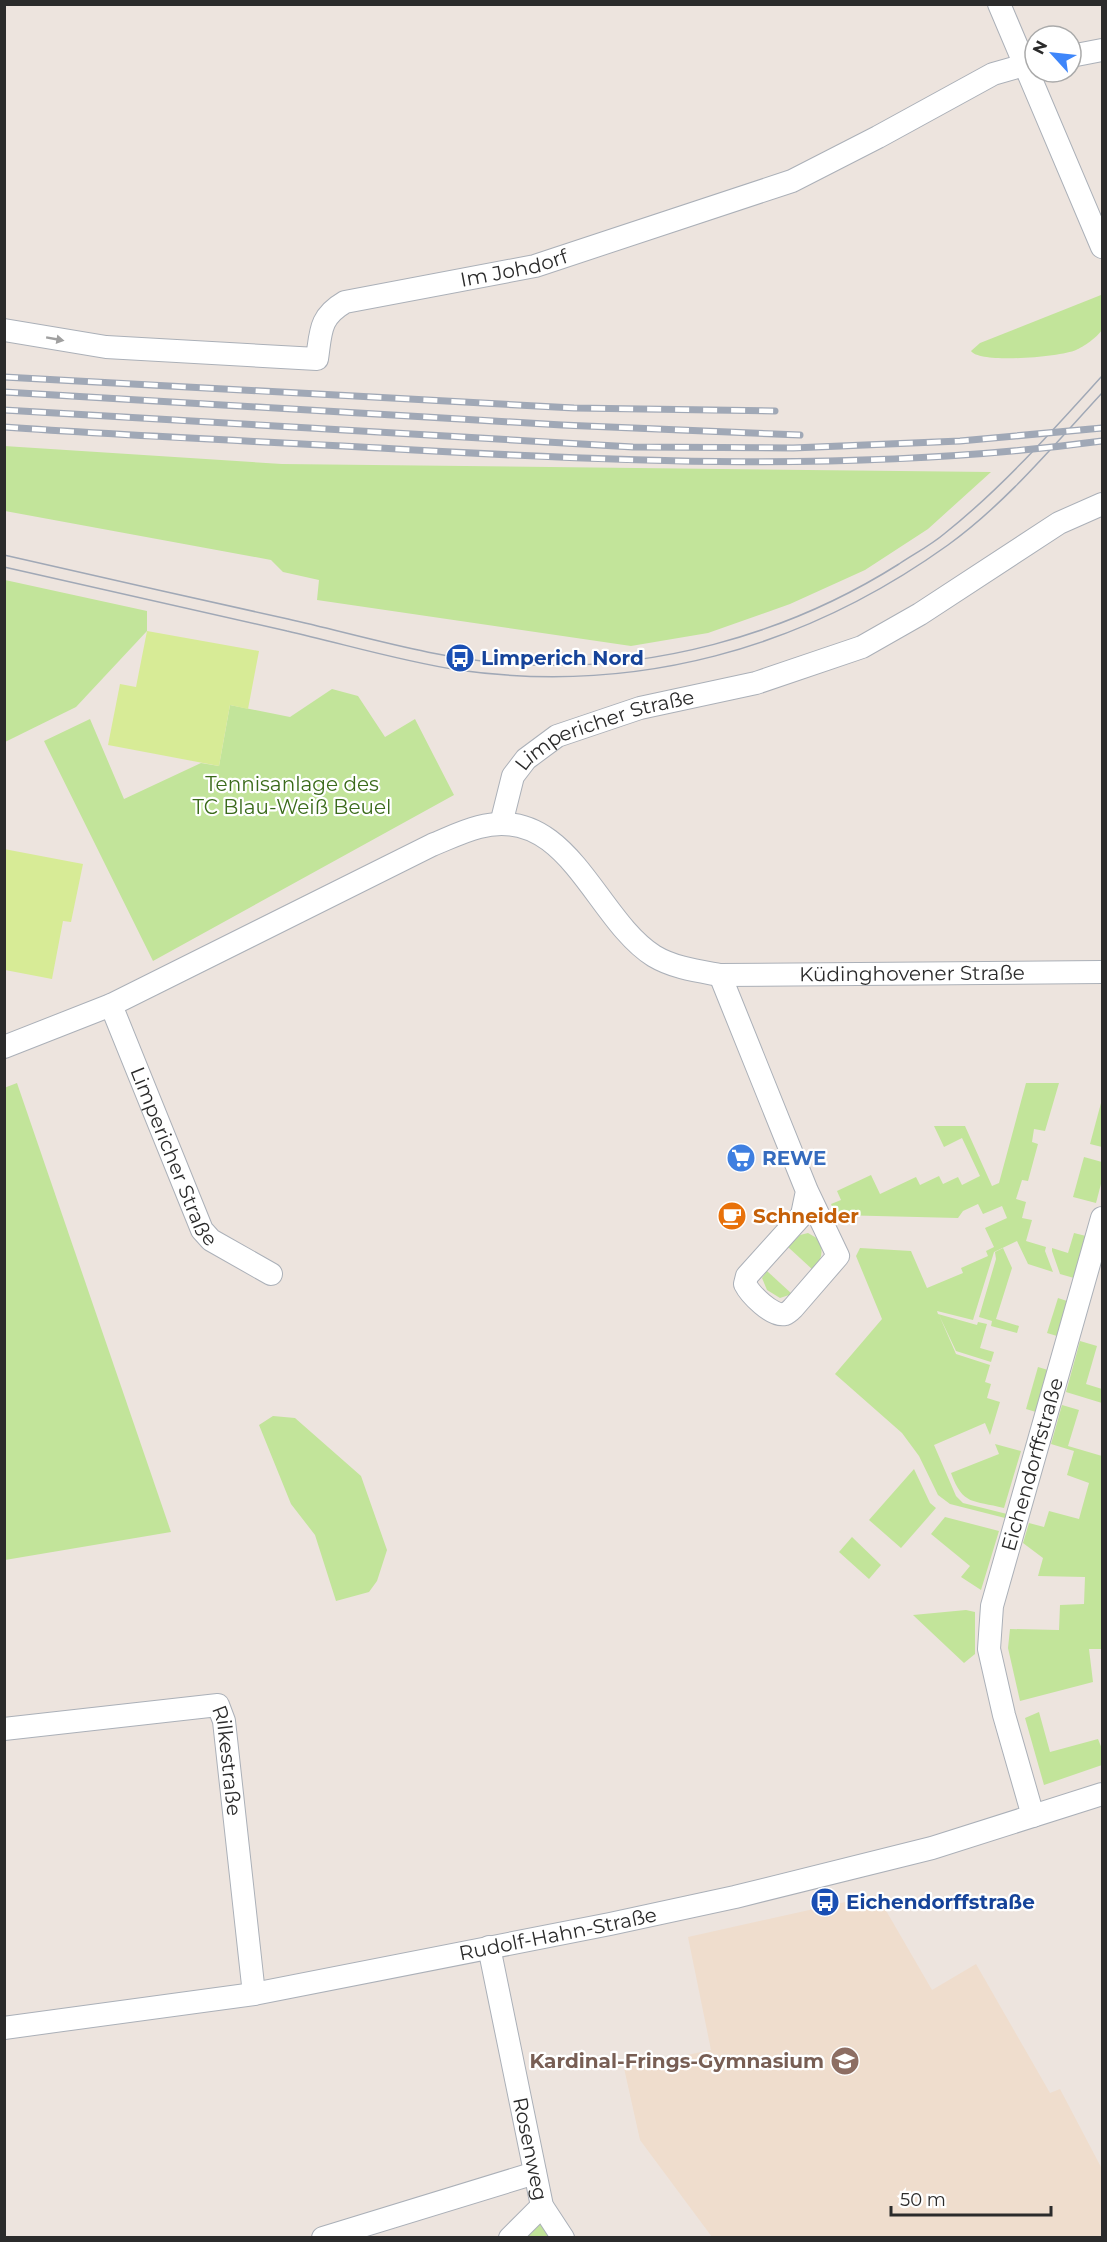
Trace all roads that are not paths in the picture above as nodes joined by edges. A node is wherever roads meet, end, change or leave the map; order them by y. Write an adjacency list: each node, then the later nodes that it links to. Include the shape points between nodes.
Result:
1 (999, 4): 2 (street)
2 (1023, 50)
3 (1102, 50): 4 (street)
4 (1083, 54)
5 (1023, 65): 8 (street, Im Johdorf, one-way to 5, via 106,347 317,359 322,324 330,311 345,302 535,266 792,181 993,74)
6 (1038, 84): 7 (street)
7 (1102, 247)
8 (4, 330)
9 (1102, 504): 10 (street, Limpericher Straße, via 1059,523 862,647 756,683 640,708 557,736 526,759 513,776)
10 (501, 824): 12 (street, Küdinghovener Straße, via 553,842 573,861 623,929 654,956 683,968); 13 (street, via 479,827 432,845)
11 (1102, 972): 12 (street, Küdinghovener Straße)
12 (720, 975): 15 (street)
13 (111, 1005): 14 (street); 17 (street, Limpericher Straße, via 202,1230 211,1240)
14 (4, 1047)
15 (807, 1191): 15 (street, via 838,1256 793,1308 785,1314 775,1313 748,1290 747,1276 802,1215)
16 (1102, 1218): 20 (street, Eichendorffstraße, via 992,1606 989,1649)
17 (271, 1274)
18 (4, 1729): 22 (street, Rilkestraße, via 218,1705 224,1720)
19 (1102, 1794): 20 (street, Rudolf-Hahn-Straße)
20 (1033, 1816): 21 (street, Rudolf-Hahn-Straße, via 937,1847 735,1897)
21 (489, 1947): 22 (street, Rudolf-Hahn-Straße); 24 (street, Rosenweg)
22 (254, 1994): 23 (street, Rudolf-Hahn-Straße)
23 (4, 2028)
24 (536, 2173): 25 (street, Rosenweg); 26 (street)
25 (542, 2206): 27 (street); 28 (street, Rosenweg)
26 (323, 2238)
27 (510, 2238)
28 (563, 2238)

